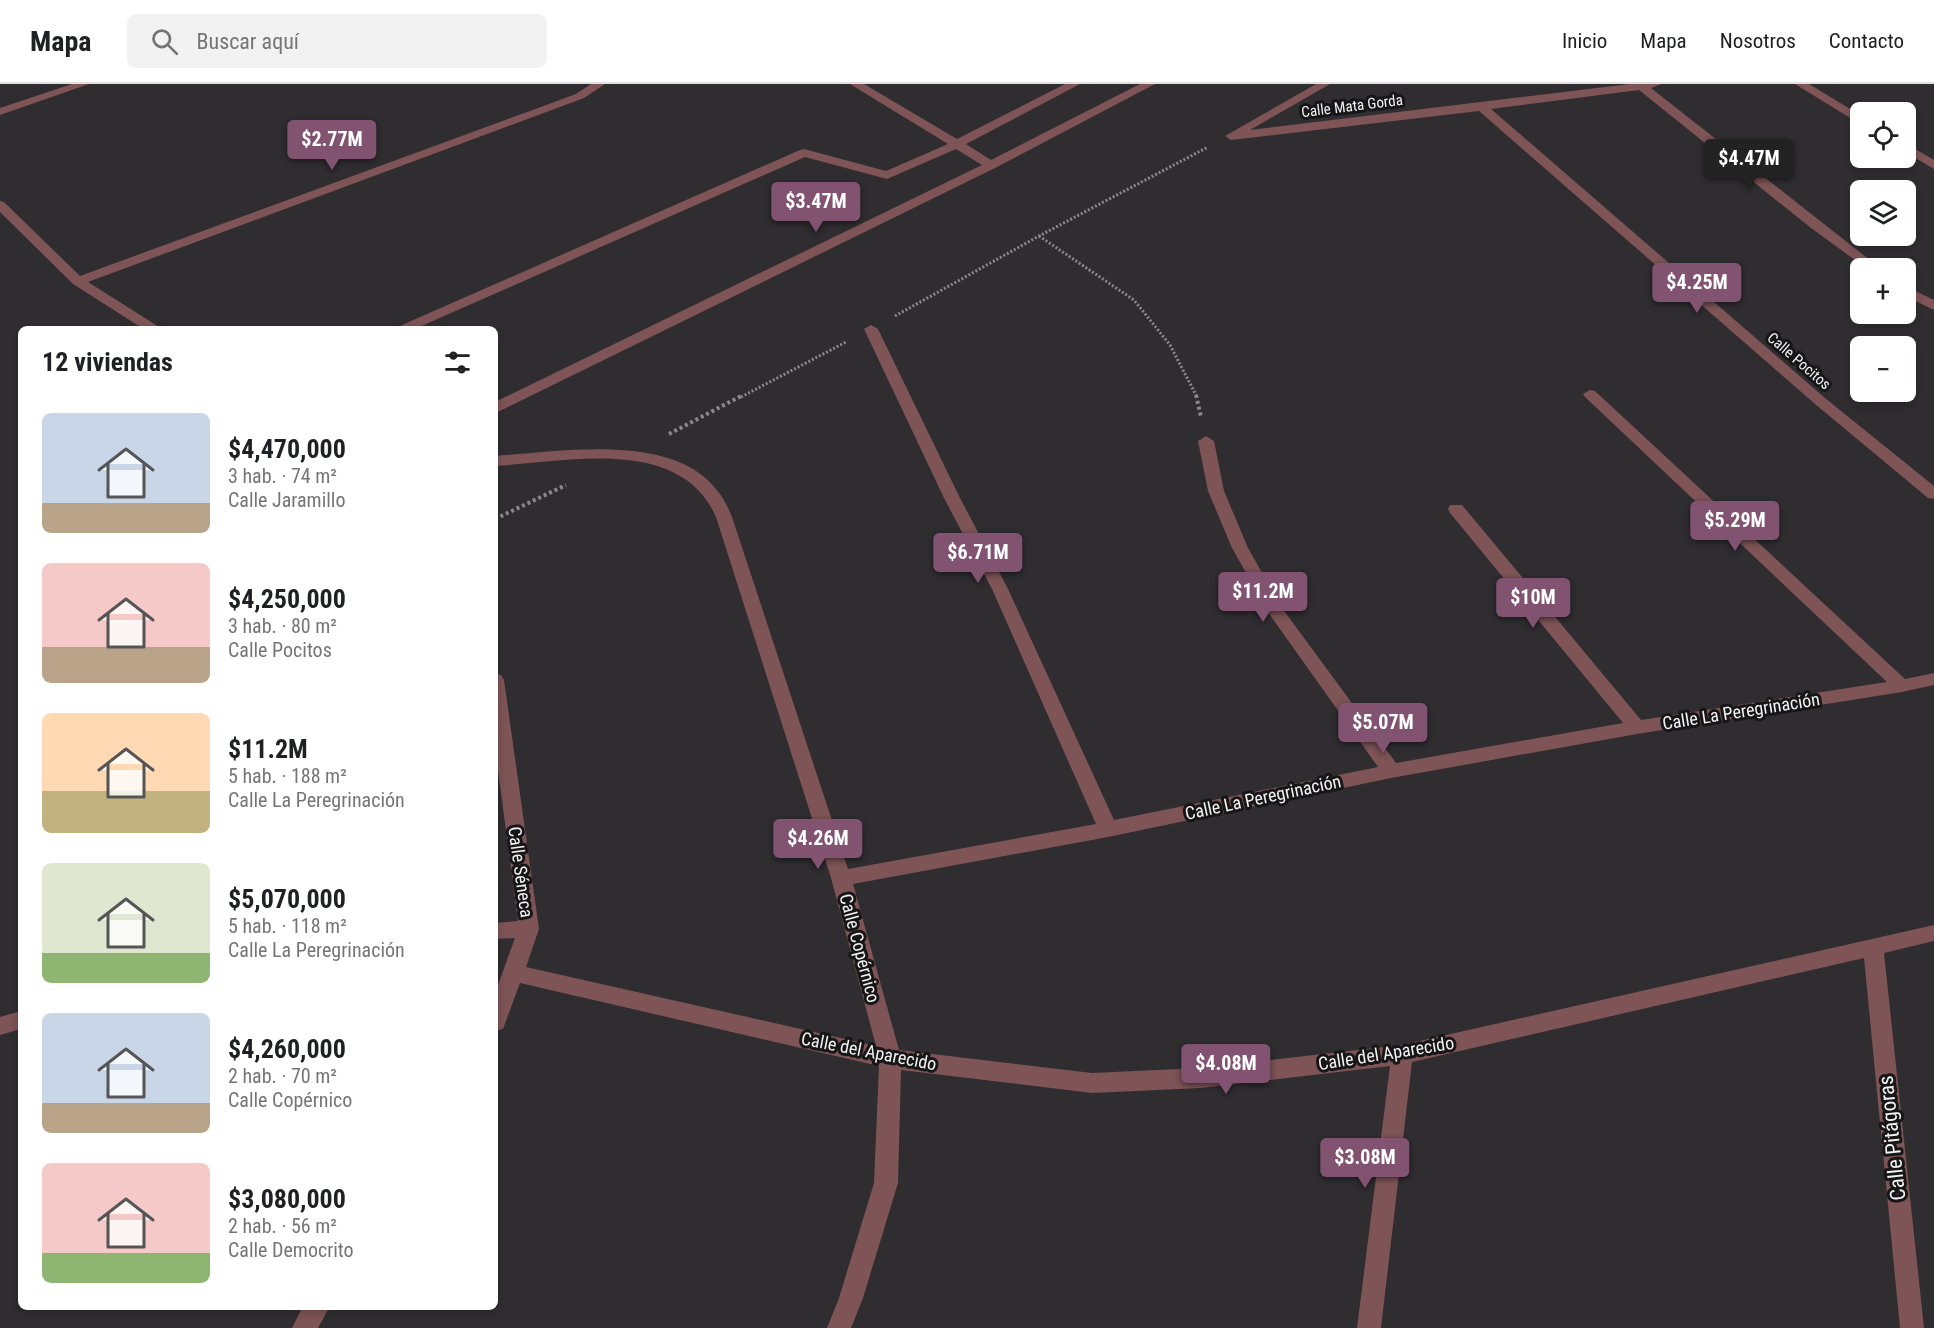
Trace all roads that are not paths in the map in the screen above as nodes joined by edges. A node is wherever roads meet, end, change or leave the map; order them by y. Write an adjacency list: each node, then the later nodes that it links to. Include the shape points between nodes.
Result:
1 (83, 84): 10 (street)
2 (599, 84): 18 (street, via 580,96)
3 (855, 84): 12 (street)
4 (1074, 84): 12 (street)
5 (1149, 84): 14 (street)
6 (1324, 84): 9 (street, Calle Mata Gorda, via 1231,136)
7 (1801, 84): 11 (street)
8 (1650, 85): 9 (street, Calle Mata Gorda); 17 (street)
9 (1482, 107): 28 (street, Calle Pocitos, via 1820,401)
10 (0, 111)
11 (1850, 114)
12 (957, 144): 14 (street); 22 (street, via 887,175 804,153)
13 (1916, 154): 15 (street)
14 (991, 165): 25 (street)
15 (1934, 165)
16 (0, 205): 18 (street)
17 (1861, 258)
18 (78, 281): 21 (street)
19 (1916, 296): 20 (street)
20 (1934, 306)
21 (148, 326)
22 (412, 326)
23 (871, 329): 35 (street, via 1000,589)
24 (1590, 394): 31 (street)
25 (498, 407)
26 (1206, 441): 34 (street, via 1216,491 1240,548 1276,611)
27 (498, 461): 36 (street, Calle Copérnico, via 629,455 685,470 710,491 724,517)
28 (1934, 494)
29 (1456, 509): 33 (street)
30 (1934, 679): 31 (street, Calle La Peregrinación)
31 (1902, 686): 33 (street, Calle La Peregrinación)
32 (498, 702): 37 (street, Calle Séneca)
33 (1637, 727): 34 (street, Calle La Peregrinación)
34 (1391, 771): 35 (street, Calle La Peregrinación)
35 (1108, 829): 36 (street, Calle La Peregrinación)
36 (841, 878): 44 (street, Calle Copérnico)
37 (529, 929): 38 (street); 41 (street, Calle Séneca)
38 (498, 931)
39 (1934, 933): 40 (street, Calle del Aparecido)
40 (1873, 948): 43 (street, Calle del Aparecido); 49 (street, Calle Pitágoras)
41 (514, 973): 42 (street, Calle Séneca); 44 (street, Calle del Aparecido)
42 (498, 1014)
43 (1402, 1055): 44 (street, Calle del Aparecido, via 1202,1078 1092,1083); 48 (street)
44 (890, 1059): 47 (street, Calle Copérnico, via 886,1183)
45 (315, 1310): 46 (street)
46 (304, 1328)
47 (839, 1328)
48 (1368, 1328)
49 (1912, 1328)

